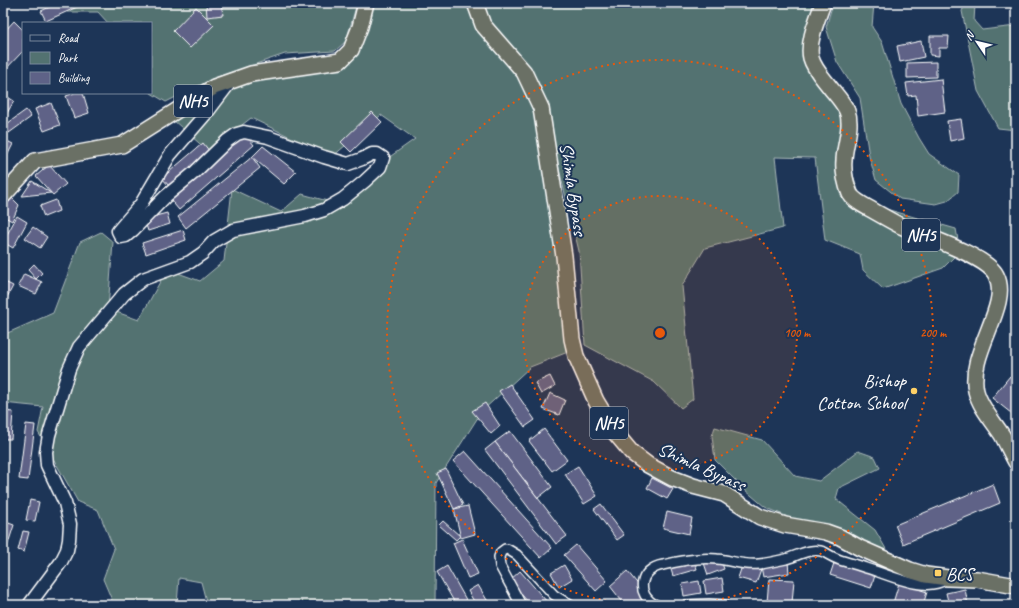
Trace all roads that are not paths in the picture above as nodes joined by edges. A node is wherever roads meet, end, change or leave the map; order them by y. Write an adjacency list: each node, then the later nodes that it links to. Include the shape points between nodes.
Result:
1 (366, 3): 4 (highway, NH5, via 351,50 340,61 251,74)
2 (475, 3): 7 (highway, Shimla Bypass / NH5, via 483,25 524,72 541,108 564,256 572,339 576,356 596,401 616,434 632,453 648,465 672,478 724,494 760,517 785,525 826,532 910,570)
3 (823, 3): 6 (highway, NH5, via 810,47 811,58 848,115 843,162 851,196 899,225 977,257 997,276 997,307 979,353 976,390)
4 (231, 81): 5 (highway, NH5, via 214,88 122,145 35,161); 9 (street, via 170,155 140,204 118,231 122,237 134,230 166,196 227,141 244,132 268,137 348,164 377,154 383,158 382,164 348,195 324,210 233,230 214,241 200,256 190,262 133,286 79,347 51,429 46,452 47,465 65,502 70,524 69,540 61,562)
5 (3, 196)
6 (1016, 462)
7 (948, 578): 8 (highway, Shimla Bypass / NH5, via 977,579); 12 (street, via 933,584 914,583 816,551 758,564 708,558 662,565 647,572 642,581 643,591 651,603)
8 (1016, 586)
9 (29, 605)
10 (521, 605): 11 (street, via 500,566 499,557 505,549 517,556 554,595)
11 (570, 605)
12 (656, 605)
13 (686, 605): 14 (street)
14 (725, 605)

